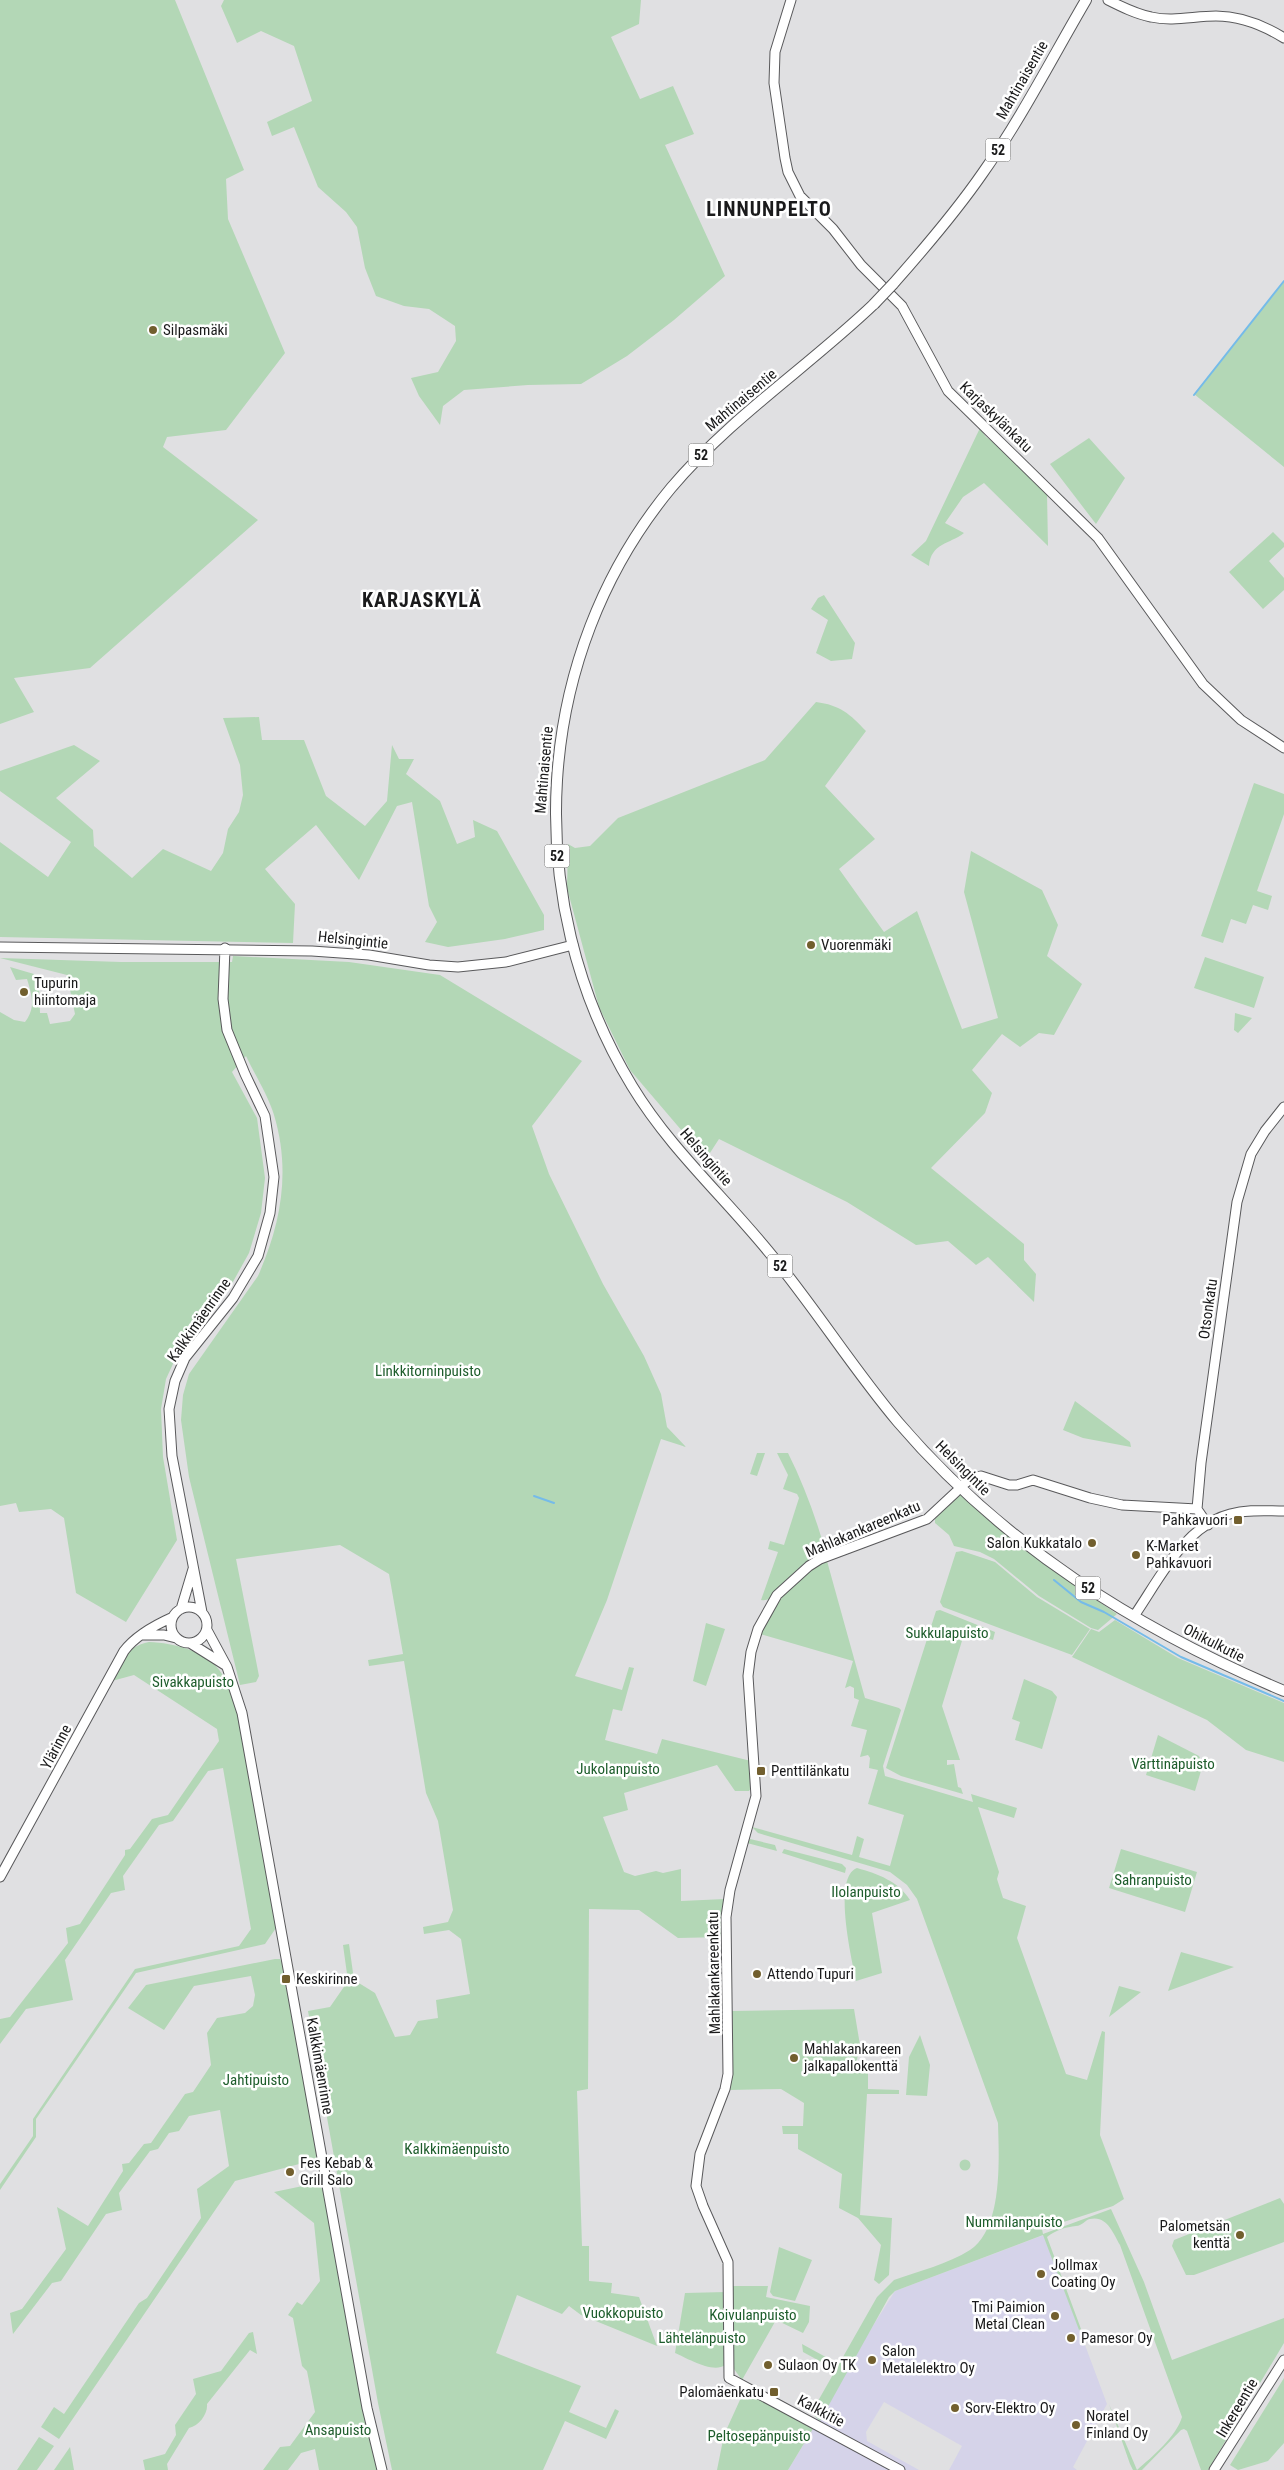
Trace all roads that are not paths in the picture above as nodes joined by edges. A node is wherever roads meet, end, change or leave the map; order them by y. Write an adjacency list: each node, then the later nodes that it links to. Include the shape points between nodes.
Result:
1 (792, 0): 5 (street, Karjaskylänkatu, via 777,40 773,74 788,172 800,196 833,229 860,265 902,306 948,391 1098,538 1203,684 1241,720)
2 (1086, 0): 6 (main road, Mahtinaisentie / 52, bridge, via 1019,115 944,226 874,304 724,433 668,492 620,562 582,648 562,727 554,800 558,864)
3 (1108, 0): 4 (street, via 1150,17 1241,19)
4 (1284, 38)
5 (1284, 748)
6 (573, 945): 8 (street, Helsingintie, via 506,962 458,967 339,952); 18 (main road, Helsingintie / 52, via 584,984 606,1038 647,1109 700,1175 777,1260 898,1422 974,1502 1074,1578)
7 (0, 947): 8 (street, Helsingintie)
8 (225, 948): 15 (street, Kalkkimäenrinne, via 223,1000 227,1030 265,1116 274,1177 270,1213 258,1256 234,1298 185,1358 175,1381 170,1409 172,1456)
9 (1284, 1107): 12 (street, Otsonkatu, via 1259,1139 1248,1160 1240,1189 1201,1456)
10 (964, 1484): 12 (street, via 981,1476 1009,1485 1033,1480 1122,1505)
11 (956, 1492): 28 (street, Mahlakankareenkatu, via 927,1519 820,1559 797,1575 777,1595 753,1644 748,1676 756,1796 726,1916 728,2074 696,2174 698,2195 728,2262)
12 (1198, 1509): 14 (street)
13 (1284, 1511): 14 (street, via 1249,1510 1222,1517)
14 (1208, 1525): 18 (street, via 1183,1546)
15 (193, 1569): 16 (street, Kalkkimäenrinne); 17 (street, Kalkkimäenrinne)
16 (181, 1609): 17 (street, via 192,1607); 19 (street)
17 (202, 1612): 20 (street)
18 (1134, 1616): 25 (main road, Ohikulkutie / 52, via 1228,1668)
19 (173, 1617): 21 (street, Ylärinne); 22 (street, via 171,1628)
20 (207, 1630): 23 (street, via 201,1639); 24 (street, Kalkkimäenrinne)
21 (141, 1635): 22 (street, via 164,1634); 26 (street, Ylärinne, via 120,1657)
22 (176, 1638): 23 (street)
23 (190, 1643): 24 (street)
24 (227, 1667): 29 (street, Kalkkimäenrinne, via 242,1713 367,2408)
25 (1284, 1692)
26 (0, 1877)
27 (1284, 2360): 31 (street, Inkereentie)
28 (729, 2378): 30 (street, Kalkkitie)
29 (382, 2470)
30 (900, 2470)
31 (1214, 2470)

